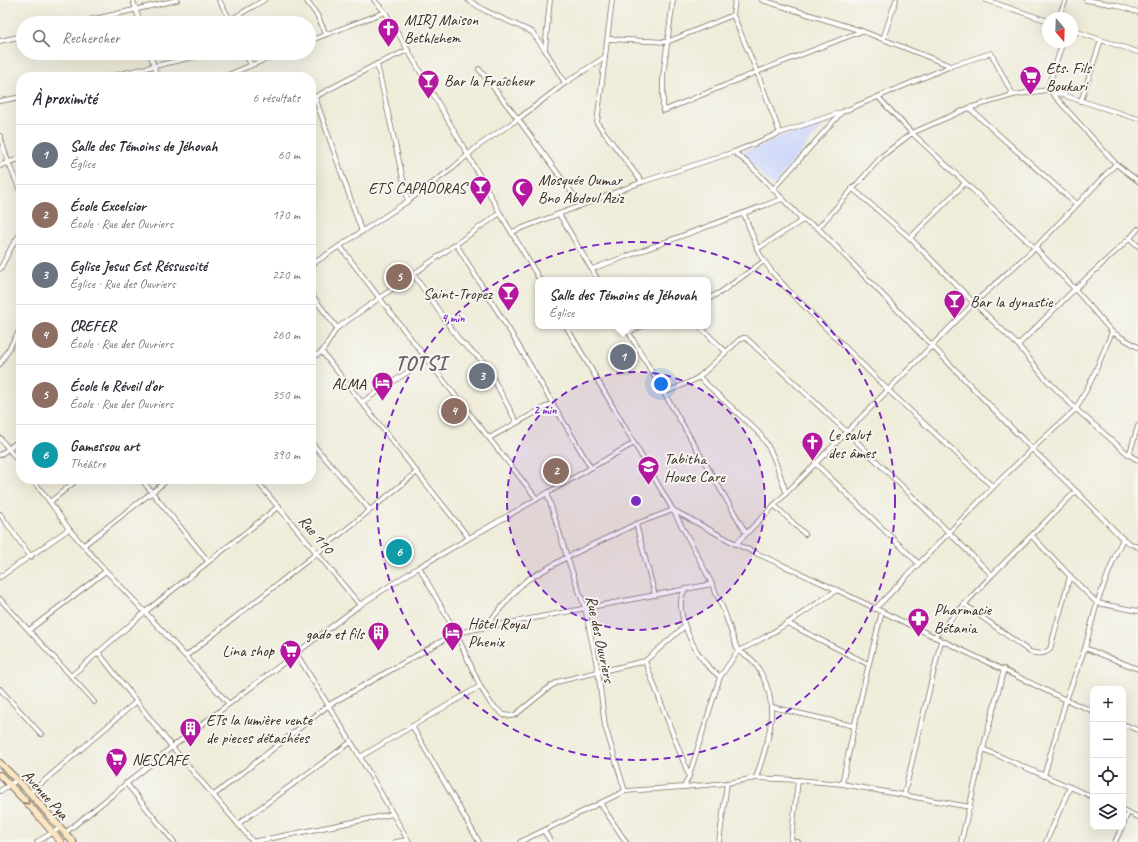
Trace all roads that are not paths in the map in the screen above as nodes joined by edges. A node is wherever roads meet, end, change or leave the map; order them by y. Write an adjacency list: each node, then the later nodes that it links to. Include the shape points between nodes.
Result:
1 (133, 0): 17 (street)
2 (177, 0): 17 (street)
3 (219, 0): 24 (street)
4 (264, 0): 25 (street)
5 (306, 0): 29 (street)
6 (468, 0): 39 (street, via 532,32)
7 (550, 0): 39 (street)
8 (612, 0): 33 (street)
9 (673, 0): 36 (street)
10 (734, 0): 21 (street)
11 (762, 0): 27 (street)
12 (896, 0): 32 (street)
13 (986, 0): 26 (street)
14 (1066, 0): 19 (street)
15 (1086, 0): 20 (street)
16 (376, 1): 18 (street)
17 (136, 9): 22 (street); 23 (street)
18 (385, 12): 29 (street); 38 (street)
19 (1061, 12)
20 (1138, 12)
21 (732, 15): 36 (street); 54 (street)
22 (106, 16)
23 (138, 16)
24 (228, 16)
25 (239, 16)
26 (1042, 19)
27 (862, 31): 32 (street); 54 (street)
28 (1078, 32): 34 (street)
29 (326, 34): 31 (street)
30 (16, 38): 35 (street)
31 (316, 38)
32 (883, 39): 49 (street)
33 (608, 40): 36 (street); 41 (street)
34 (1101, 40): 40 (street); 62 (street)
35 (0, 41)
36 (667, 42): 54 (street, via 663,76 663,111)
37 (1061, 48): 56 (street)
38 (408, 50): 46 (street); 72 (street)
39 (545, 50): 55 (street)
40 (1138, 52)
41 (605, 57): 55 (street); 79 (street, via 597,123)
42 (152, 60): 48 (street)
43 (180, 60): 48 (street)
44 (248, 60): 47 (street)
45 (264, 60): 47 (street)
46 (377, 64): 58 (street); 84 (street)
47 (251, 65): 53 (street)
48 (154, 66): 51 (street); 52 (street)
49 (951, 66): 57 (street, via 991,53); 59 (street)
50 (479, 69): 66 (street)
51 (128, 72)
52 (156, 72)
53 (239, 72)
54 (757, 72): 68 (street)
55 (565, 83): 66 (street)
56 (1048, 91): 57 (street); 62 (street); 75 (street)
57 (1013, 95): 64 (street)
58 (316, 96)
59 (878, 97): 65 (street); 69 (street)
60 (16, 98): 61 (street)
61 (0, 101)
62 (1081, 101): 67 (street)
63 (316, 106): 93 (street)
64 (969, 108): 69 (street); 85 (street)
65 (842, 112): 68 (street); 82 (street)
66 (518, 119): 72 (street); 86 (street)
67 (1138, 119)
68 (780, 133): 71 (street)
69 (912, 133): 80 (street); 81 (street, via 882,156)
70 (0, 136): 74 (street)
71 (734, 152): 79 (street); 82 (street)
72 (468, 155): 84 (street); 87 (street)
73 (16, 160): 74 (street)
74 (8, 162): 76 (street); 77 (street)
75 (1116, 164): 78 (street); 85 (street)
76 (0, 166)
77 (16, 181)
78 (1138, 181)
79 (642, 182): 86 (street)
80 (964, 183): 95 (street); 101 (street)
81 (852, 188): 91 (street); 95 (street)
82 (773, 189): 83 (street)
83 (782, 199): 89 (street); 90 (street)
84 (408, 201): 93 (street)
85 (1076, 204): 101 (street)
86 (581, 205): 88 (street)
87 (500, 213): 94 (street); 98 (street)
88 (560, 214): 94 (street); 106 (street)
89 (744, 214): 102 (street); 106 (street)
90 (803, 220): 91 (street); 102 (street)
91 (818, 228): 124 (street)
92 (1138, 229): 96 (street)
93 (362, 232): 99 (street)
94 (512, 232): 108 (street)
95 (910, 238): 114 (street)
96 (1130, 238): 100 (street); 110 (street)
97 (16, 240): 105 (street)
98 (456, 244): 107 (street); 135 (street)
99 (340, 246): 103 (street); 112 (street)
100 (1138, 246)
101 (1034, 248): 110 (street); 114 (street)
102 (757, 249): 104 (street)
103 (316, 261)
104 (764, 261): 111 (street); 132 (street, via 789,291)
105 (0, 268)
106 (592, 269): 109 (street)
107 (413, 274): 112 (street); 137 (street, via 460,342 485,363)
108 (538, 277)
109 (596, 277)
110 (1075, 289): 121 (street); 123 (street)
111 (711, 297)
112 (379, 298): 115 (street); 129 (street)
113 (316, 301): 115 (street)
114 (974, 303): 123 (street); 124 (street)
115 (336, 328): 126 (street)
116 (568, 329): 143 (street)
117 (627, 329): 120 (street)
118 (636, 329): 120 (street)
119 (701, 329): 127 (street)
120 (629, 332): 133 (street)
121 (1112, 332): 125 (street); 136 (street)
122 (16, 337): 130 (street)
123 (1018, 345): 136 (street, via 1044,377)
124 (932, 346): 132 (street); 146 (street)
125 (1138, 347)
126 (322, 352): 128 (street); 134 (street)
127 (726, 352): 131 (street); 139 (street, via 746,338)
128 (316, 355)
129 (426, 360): 134 (street); 141 (street)
130 (0, 364)
131 (699, 377): 133 (street); 163 (street, via 764,439 772,453)
132 (888, 390): 139 (street); 159 (street)
133 (664, 393): 174 (street)
134 (362, 402): 153 (street)
135 (553, 403): 137 (street); 152 (street)
136 (1076, 409): 146 (street); 148 (street)
137 (517, 423): 141 (street)
138 (1138, 426): 148 (street)
139 (847, 432): 151 (street); 173 (street)
140 (0, 438): 145 (street)
141 (489, 438): 164 (street)
142 (16, 443): 145 (street)
143 (634, 443): 152 (street); 169 (street)
144 (316, 448): 168 (street)
145 (8, 449): 147 (street); 149 (street)
146 (1032, 449): 159 (street); 160 (street)
147 (0, 455)
148 (1129, 455): 150 (street)
149 (16, 459)
150 (1138, 460)
151 (816, 463): 163 (street); 186 (street)
152 (591, 468): 162 (street)
153 (417, 472): 168 (street); 177 (street)
154 (36, 484): 165 (street)
155 (72, 484): 165 (street)
156 (145, 484): 161 (street)
157 (162, 484): 161 (street)
158 (259, 484): 167 (street, Rue 110)
159 (993, 487): 173 (street)
160 (1076, 491): 176 (street); 178 (street)
161 (152, 492): 180 (street); 185 (street)
162 (547, 493): 164 (street); 183 (street, Rue des Ouvriers)
163 (786, 493): 166 (street)
164 (537, 499): 177 (street)
165 (50, 502): 172 (street)
166 (774, 505): 174 (street); 175 (street)
167 (279, 506): 182 (street, Rue 110); 185 (street)
168 (370, 510): 182 (street)
169 (673, 510): 171 (street); 179 (street); 192 (street)
170 (0, 514): 184 (street)
171 (636, 524): 183 (street); 195 (street)
172 (70, 529): 180 (street); 184 (street)
173 (949, 532): 186 (street); 189 (street)
174 (746, 533): 179 (street)
175 (805, 534)
176 (1032, 536): 189 (street); 190 (street)
177 (469, 538): 187 (street)
178 (1123, 539): 181 (street); 197 (street)
179 (736, 544): 194 (street)
180 (84, 545): 188 (street)
181 (1138, 547)
182 (317, 553): 199 (street, Rue 110); 216 (street)
183 (567, 556): 200 (street, Rue des Ouvriers); 207 (street, via 522,584)
184 (31, 557): 191 (street)
185 (208, 561): 203 (street)
186 (918, 564): 201 (street)
187 (419, 567): 199 (street); 209 (street)
188 (106, 571): 203 (street); 208 (street)
189 (992, 575): 198 (street)
190 (1070, 576): 197 (street); 198 (street, via 1050,649 1046,653 1030,652)
191 (0, 577)
192 (712, 584): 193 (street); 213 (street)
193 (685, 590): 195 (street); 206 (street, via 681,598 681,611)
194 (837, 590): 201 (street); 205 (street)
195 (655, 595): 200 (street)
196 (0, 599): 208 (street)
197 (1097, 603): 202 (street); 212 (street)
198 (964, 604): 210 (street)
199 (360, 605): 215 (street)
200 (586, 608): 207 (street); 221 (street, Rue des Ouvriers)
201 (874, 608): 204 (street)
202 (1138, 611)
203 (145, 612): 214 (street); 216 (street)
204 (882, 612): 210 (street); 218 (street)
205 (787, 623): 213 (street); 218 (street)
206 (685, 626): 217 (street); 223 (street, via 707,666)
207 (484, 628): 209 (street)
208 (29, 630): 222 (street)
209 (456, 634): 224 (street); 230 (street)
210 (934, 637): 211 (street)
211 (941, 641): 220 (street); 259 (street)
212 (1085, 648): 219 (street); 226 (street)
213 (738, 651): 223 (street); 231 (street, via 751,658 757,666 768,688)
214 (98, 652): 222 (street); 227 (street)
215 (296, 652): 229 (street); 230 (street)
216 (186, 656): 229 (street)
217 (644, 661): 221 (street); 244 (street)
218 (868, 664): 235 (street)
219 (1138, 669)
220 (1004, 670): 226 (street); 240 (street)
221 (598, 672): 224 (street, via 556,683 511,716 504,716 491,704); 256 (street, Rue des Ouvriers, via 605,726)
222 (71, 676): 228 (street)
223 (720, 677): 244 (street)
224 (480, 686): 234 (street)
225 (0, 689): 237 (street)
226 (1066, 700): 232 (street); 245 (street)
227 (137, 701): 239 (street); 257 (street)
228 (94, 702)
229 (229, 704): 239 (street)
230 (329, 705): 238 (street); 258 (street)
231 (772, 707): 235 (street); 246 (street, via 769,739)
232 (1090, 710)
233 (1126, 725): 236 (street)
234 (412, 726): 241 (street); 279 (street)
235 (854, 726): 252 (street)
236 (1138, 730)
237 (41, 734)
238 (351, 742): 241 (street); 267 (street)
239 (172, 746): 249 (street); 258 (street)
240 (983, 749): 245 (street); 262 (street)
241 (360, 757): 264 (street)
242 (0, 763): 247 (main road, Avenue Pya)
243 (0, 775): 251 (main road, Avenue Pya)
244 (689, 776): 253 (street)
245 (1044, 776): 254 (street)
246 (756, 778): 248 (street); 250 (street)
247 (17, 780): 251 (street); 257 (main road, Avenue Pya)
248 (798, 780): 252 (street); 284 (street)
249 (126, 783): 269 (street); 276 (street)
250 (727, 783): 253 (street); 283 (street)
251 (10, 784): 255 (street); 271 (main road, Avenue Pya, one-way to 271)
252 (842, 784): 259 (street)
253 (684, 787): 256 (street)
254 (1070, 787): 260 (street); 287 (street)
255 (0, 791)
256 (625, 791): 261 (street)
257 (30, 793): 269 (main road, Avenue Pya)
258 (214, 795): 267 (street)
259 (904, 795): 262 (street)
260 (1090, 796)
261 (600, 803): 270 (street); 282 (street)
262 (970, 807): 286 (street)
263 (1128, 813): 265 (street); 266 (street)
264 (392, 814): 272 (street); 277 (street)
265 (1126, 817)
266 (1138, 817)
267 (238, 824): 277 (street)
268 (1121, 830): 288 (street)
269 (62, 831): 271 (street); 275 (main road, Avenue Pya)
270 (544, 831): 280 (street); 281 (street)
271 (53, 832): 273 (street); 274 (main road, Avenue Pya)
272 (408, 841): 278 (street)
273 (37, 842)
274 (61, 842)
275 (73, 842)
276 (174, 842)
277 (252, 842)
278 (395, 842)
279 (479, 842)
280 (520, 842)
281 (551, 842)
282 (626, 842)
283 (718, 842)
284 (791, 842): 285 (street)
285 (798, 842)
286 (961, 842)
287 (1046, 842)
288 (1115, 842)

